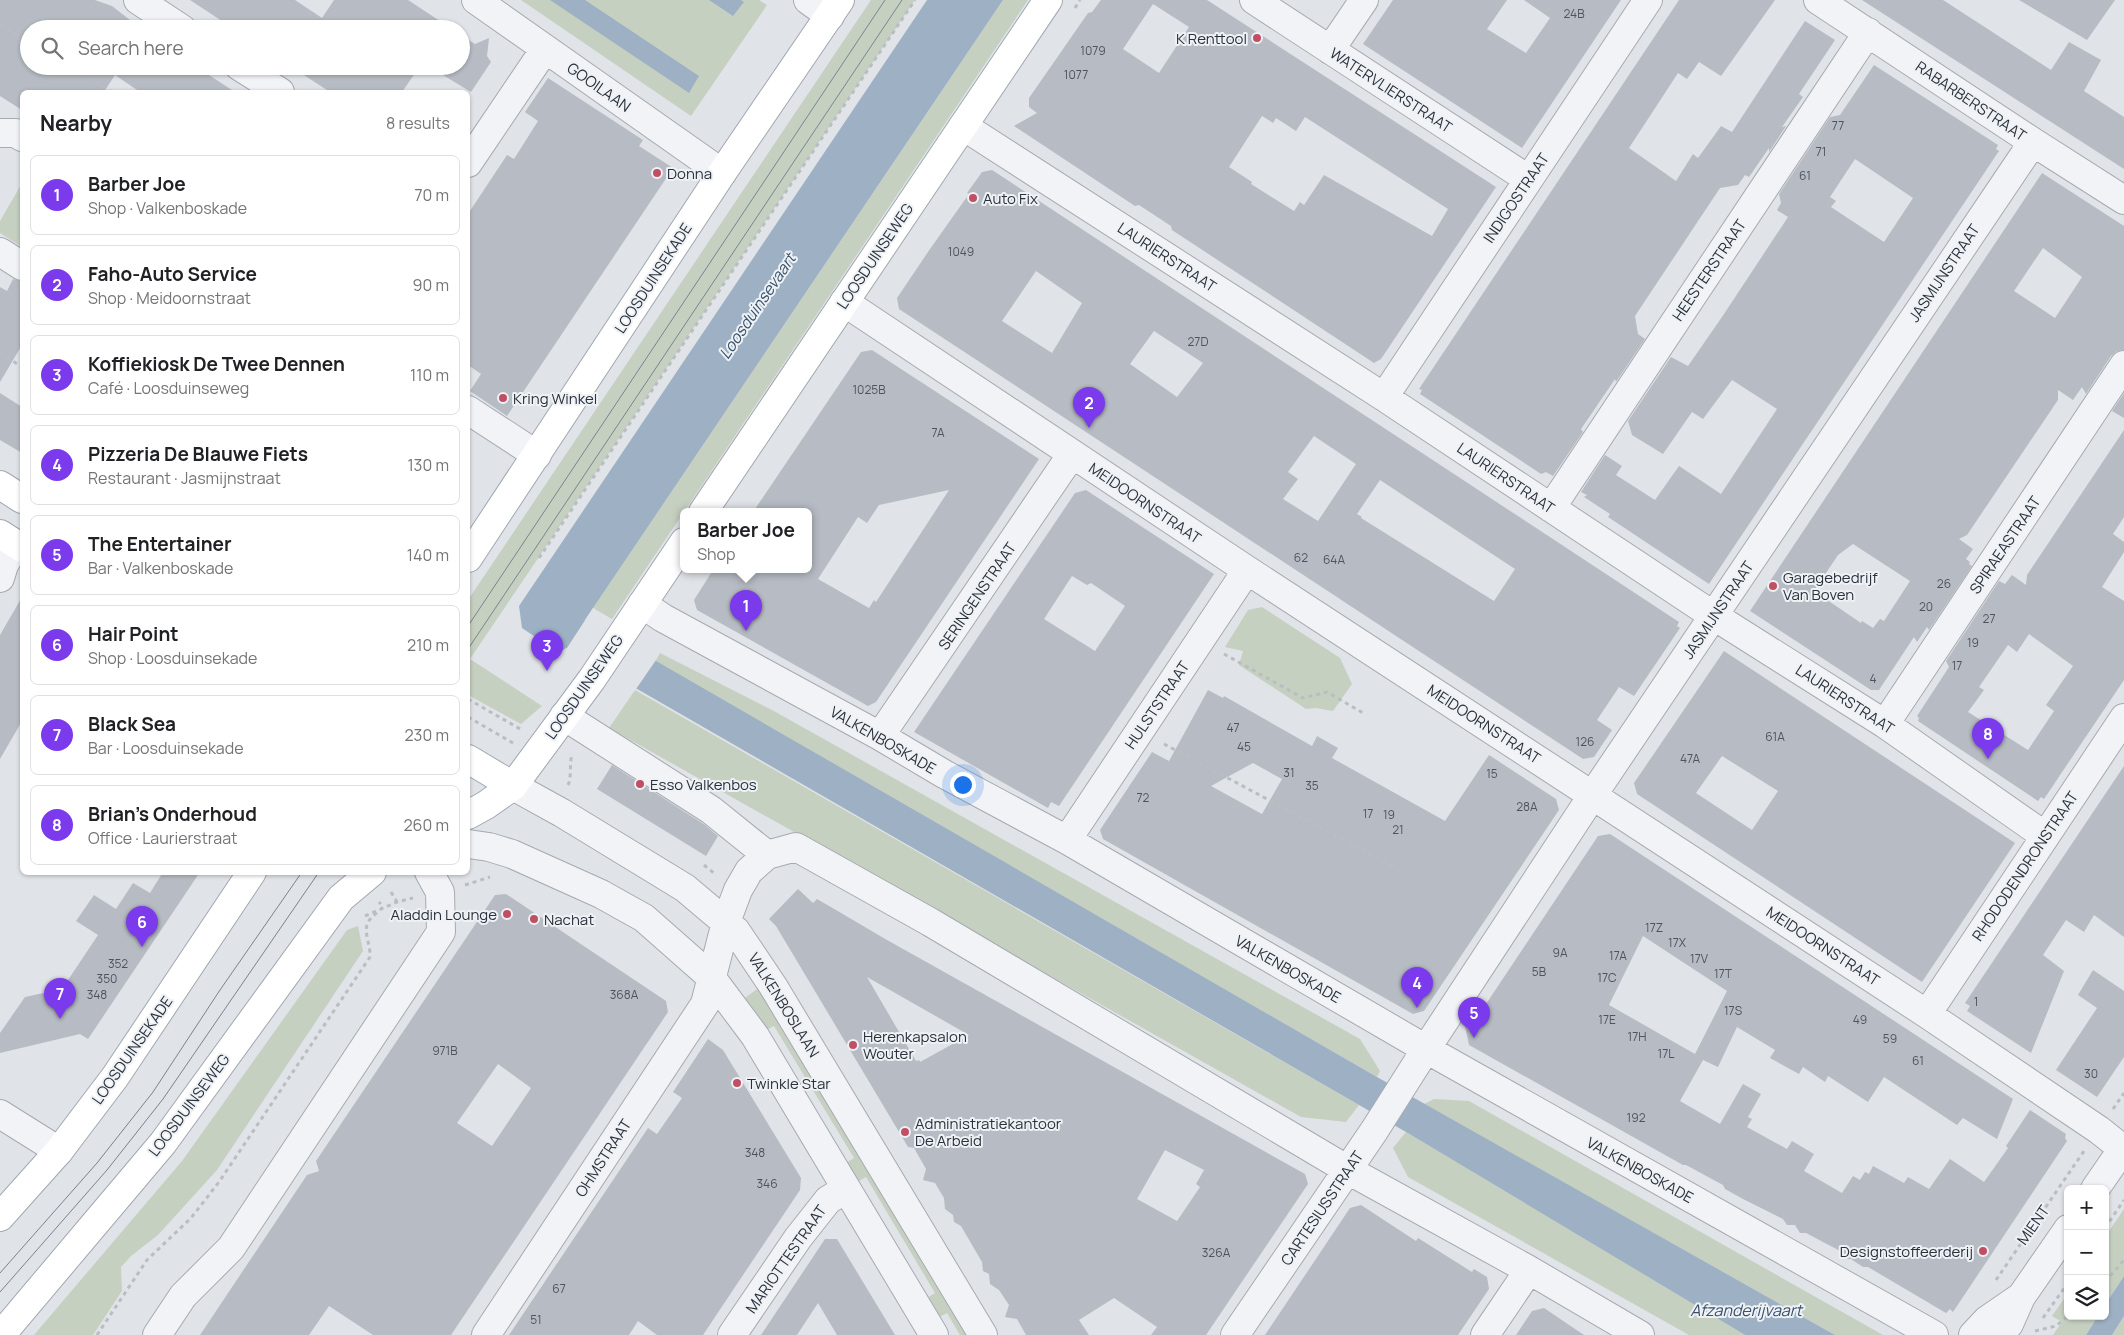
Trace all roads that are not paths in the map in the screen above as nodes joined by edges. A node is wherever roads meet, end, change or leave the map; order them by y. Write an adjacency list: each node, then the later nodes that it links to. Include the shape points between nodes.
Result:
1 (138, 0): 9 (street)
2 (476, 0): 11 (street, GOOILAAN)
3 (1048, 0): 15 (main road, LOOSDUINSEWEG)
4 (1254, 0): 12 (street, WATERVLIERSTRAAT)
5 (1364, 0): 12 (street)
6 (1648, 0): 21 (street, INDIGOSTRAAT)
7 (1818, 0): 10 (street, RABARBERSTRAAT)
8 (826, 5): 20 (main road, LOOSDUINSEKADE)
9 (168, 20)
10 (1868, 32): 18 (street, RABARBERSTRAAT); 34 (street, HEESTERSTRAAT)
11 (545, 49): 19 (street); 20 (street, GOOILAAN)
12 (1330, 50): 21 (street, WATERVLIERSTRAAT)
13 (254, 75): 14 (street)
14 (277, 90)
15 (963, 126): 25 (main road, LOOSDUINSEWEG); 27 (street, LAURIERSTRAAT)
16 (0, 133): 17 (street)
17 (20, 136)
18 (2033, 142): 22 (street, RABARBERSTRAAT); 39 (street, JASMIJNSTRAAT)
19 (470, 160)
20 (722, 173): 29 (main road, LOOSDUINSEKADE)
21 (1528, 179): 27 (street, INDIGOSTRAAT)
22 (2124, 200)
23 (0, 252): 24 (street)
24 (20, 265)
25 (844, 302): 30 (street, MEIDOORNSTRAAT); 33 (main road, LOOSDUINSEWEG)
26 (2124, 365): 42 (street, SPIRAEASTRAAT)
27 (1384, 397): 34 (street, LAURIERSTRAAT)
28 (470, 411): 29 (street)
29 (537, 454): 36 (main road, LOOSDUINSEKADE)
30 (1072, 454): 37 (street, MEIDOORNSTRAAT); 43 (street, SERINGENSTRAAT)
31 (0, 486): 32 (main road)
32 (20, 498)
33 (706, 508)
34 (1551, 508): 39 (street, LAURIERSTRAAT)
35 (680, 548): 38 (main road, LOOSDUINSEWEG)
36 (470, 555)
37 (1247, 570): 46 (street, MEIDOORNSTRAAT); 49 (street, HULSTSTRAAT)
38 (642, 604): 40 (main road, LOOSDUINSEWEG); 43 (street, VALKENBOSKADE)
39 (1714, 616): 42 (street, LAURIERSTRAAT); 46 (street, JASMIJNSTRAAT)
40 (564, 716): 45 (main road, LOOSDUINSEWEG); 51 (street, via 711,810)
41 (2124, 718): 48 (street, RHODODENDRONSTRAAT)
42 (1885, 724): 48 (street, LAURIERSTRAAT)
43 (880, 736): 49 (street, VALKENBOSKADE)
44 (470, 760): 45 (main road)
45 (513, 786): 47 (main road, LOOSDUINSEWEG); 55 (street, VALKENBOSLAAN, via 685,888)
46 (1592, 796): 57 (street, MEIDOORNSTRAAT); 58 (street, JASMIJNSTRAAT)
47 (470, 814)
48 (2045, 836): 57 (street, RHODODENDRONSTRAAT)
49 (1067, 840): 58 (street, VALKENBOSKADE)
50 (470, 844): 56 (street, via 512,854 601,894 644,918)
51 (767, 855): 55 (street, via 750,871 738,890); 63 (street, via 796,847 930,922)
52 (250, 875): 62 (main road, LOOSDUINSEKADE, via 115,1077)
53 (367, 875): 70 (main road, LOOSDUINSEWEG, via 341,898 162,1143)
54 (431, 875): 71 (street, via 440,892 441,932 231,1248 183,1296)
55 (726, 922): 56 (street, OHMSTRAAT); 75 (street, VALKENBOSLAAN, via 741,937 774,986)
56 (711, 977): 65 (street, via 754,1036); 72 (street, OHMSTRAAT, via 704,1004)
57 (1927, 1014): 61 (street, MEIDOORNSTRAAT)
58 (1426, 1049): 59 (street, JASMIJNSTRAAT); 79 (street, VALKENBOSKADE)
59 (1408, 1080): 63 (street, CARTESIUSSTRAAT)
60 (0, 1114): 62 (street)
61 (2124, 1148): 64 (street)
62 (59, 1151): 66 (main road, LOOSDUINSEKADE)
63 (1348, 1170): 68 (street); 76 (street, CARTESIUSSTRAAT)
64 (2098, 1185)
65 (846, 1189): 73 (street, MARIOTTESTRAAT, via 828,1200 798,1238); 74 (street)
66 (0, 1217)
67 (2067, 1230): 69 (street, MIENT)
68 (1529, 1270): 77 (street); 78 (street)
69 (2021, 1297): 80 (street, MIENT, via 1987,1320); 81 (street, MIENT)
70 (0, 1335)
71 (157, 1335)
72 (486, 1335)
73 (732, 1335)
74 (934, 1335)
75 (983, 1335)
76 (1235, 1335)
77 (1485, 1335)
78 (1640, 1335)
79 (1934, 1335)
80 (1972, 1335)
81 (2000, 1335)

